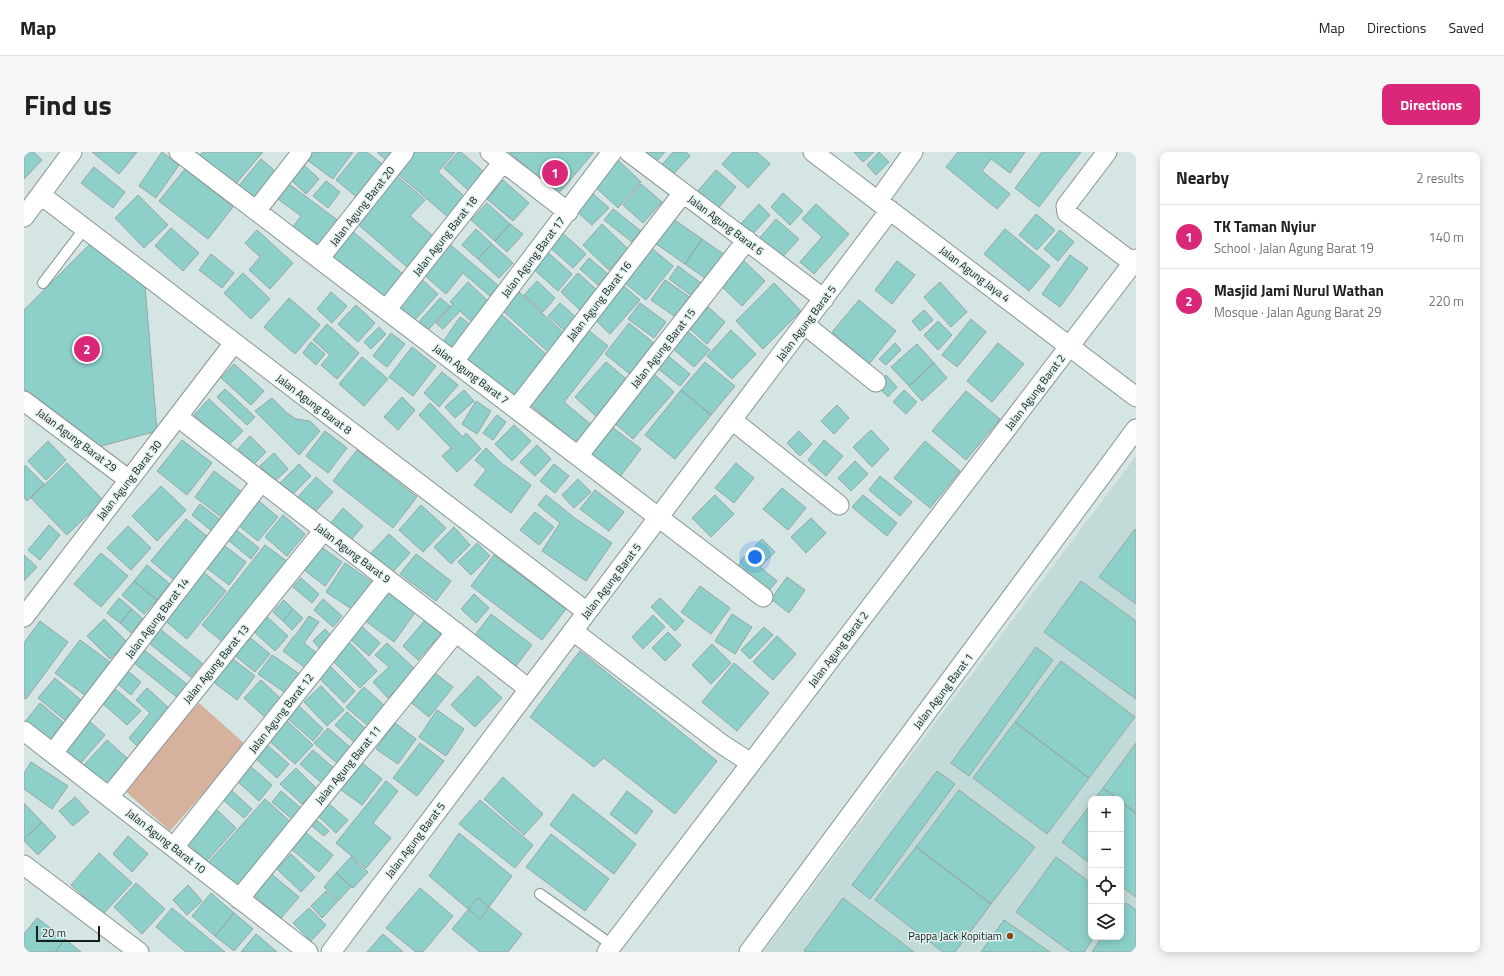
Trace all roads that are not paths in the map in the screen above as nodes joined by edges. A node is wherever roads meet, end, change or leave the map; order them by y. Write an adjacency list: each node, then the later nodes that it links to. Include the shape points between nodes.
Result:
1 (72, 152): 12 (street)
2 (302, 152): 14 (street)
3 (404, 152): 19 (street, Jalan Agung Barat 20)
4 (612, 152): 15 (street, Jalan Agung Barat 17)
5 (629, 152): 11 (street, Jalan Agung Barat 6)
6 (813, 152): 13 (street, Jalan Agung Jaya 4)
7 (913, 152): 13 (street, Jalan Agung Barat 5)
8 (1107, 152): 20 (street, via 1066,206 1067,213)
9 (189, 155): 14 (street, Jalan Agung Barat 7)
10 (496, 157): 15 (street); 23 (street, Jalan Agung Barat 18)
11 (683, 193): 18 (street, Jalan Agung Barat 6); 31 (street, Jalan Agung Barat 16)
12 (41, 195): 16 (street); 17 (street, Jalan Agung Barat 8)
13 (884, 206): 22 (street, Jalan Agung Barat 5); 26 (street, Jalan Agung Jaya 4)
14 (256, 211): 19 (street, Jalan Agung Barat 7)
15 (568, 212): 27 (street, Jalan Agung Barat 17)
16 (24, 217)
17 (85, 228): 21 (lane); 25 (street, Jalan Agung Barat 8)
18 (747, 240): 22 (street, Jalan Agung Barat 6); 35 (street, Jalan Agung Barat 15)
19 (319, 259): 23 (street, Jalan Agung Barat 7)
20 (1135, 261): 26 (street, Jalan Agung Barat 2)
21 (43, 283)
22 (824, 299): 24 (street, Jalan Agung Barat 5)
23 (386, 310): 27 (street, Jalan Agung Barat 7)
24 (804, 324): 28 (street); 33 (street, Jalan Agung Barat 5)
25 (234, 343): 32 (street, Jalan Agung Barat 30); 43 (street, Jalan Agung Barat 8)
26 (1070, 346): 29 (street, Jalan Agung Jaya 4); 50 (street, Jalan Agung Barat 2)
27 (454, 362): 31 (street, Jalan Agung Barat 7)
28 (876, 382)
29 (1136, 397)
30 (27, 409): 36 (street, Jalan Agung Barat 29)
31 (516, 409): 35 (street, Jalan Agung Barat 7)
32 (178, 417): 36 (street, Jalan Agung Barat 30); 37 (street, Jalan Agung Barat 9)
33 (732, 420): 38 (street); 39 (street, Jalan Agung Barat 5)
34 (1136, 429): 60 (street, Jalan Agung Barat 1)
35 (578, 456): 39 (street, Jalan Agung Barat 7)
36 (130, 480): 44 (street, Jalan Agung Barat 30)
37 (261, 482): 40 (street, Jalan Agung Barat 9); 49 (street, Jalan Agung Barat 14)
38 (839, 505)
39 (660, 516): 42 (street, Jalan Agung Barat 7); 43 (street, Jalan Agung Barat 5)
40 (324, 530): 41 (street, Jalan Agung Barat 9); 51 (street, Jalan Agung Barat 13)
41 (387, 579): 46 (street, Jalan Agung Barat 9); 52 (street, Jalan Agung Barat 12)
42 (763, 596)
43 (587, 612): 45 (street, Jalan Agung Barat 5)
44 (24, 617)
45 (573, 631): 47 (street, Jalan Agung Barat 5); 50 (street, via 723,745)
46 (456, 632): 47 (street, Jalan Agung Barat 9); 55 (street, Jalan Agung Barat 11)
47 (529, 690): 59 (street, Jalan Agung Barat 5)
48 (24, 731): 49 (street, Jalan Agung Barat 10)
49 (53, 753): 51 (street, Jalan Agung Barat 10)
50 (751, 763): 56 (street, Jalan Agung Barat 2)
51 (108, 797): 52 (street, Jalan Agung Barat 10)
52 (174, 847): 55 (street, Jalan Agung Barat 10)
53 (24, 865): 57 (street)
54 (540, 894): 56 (lane)
55 (239, 899): 58 (street, Jalan Agung Barat 10)
56 (610, 949)
57 (139, 952)
58 (308, 952)
59 (331, 952)
60 (749, 952)

